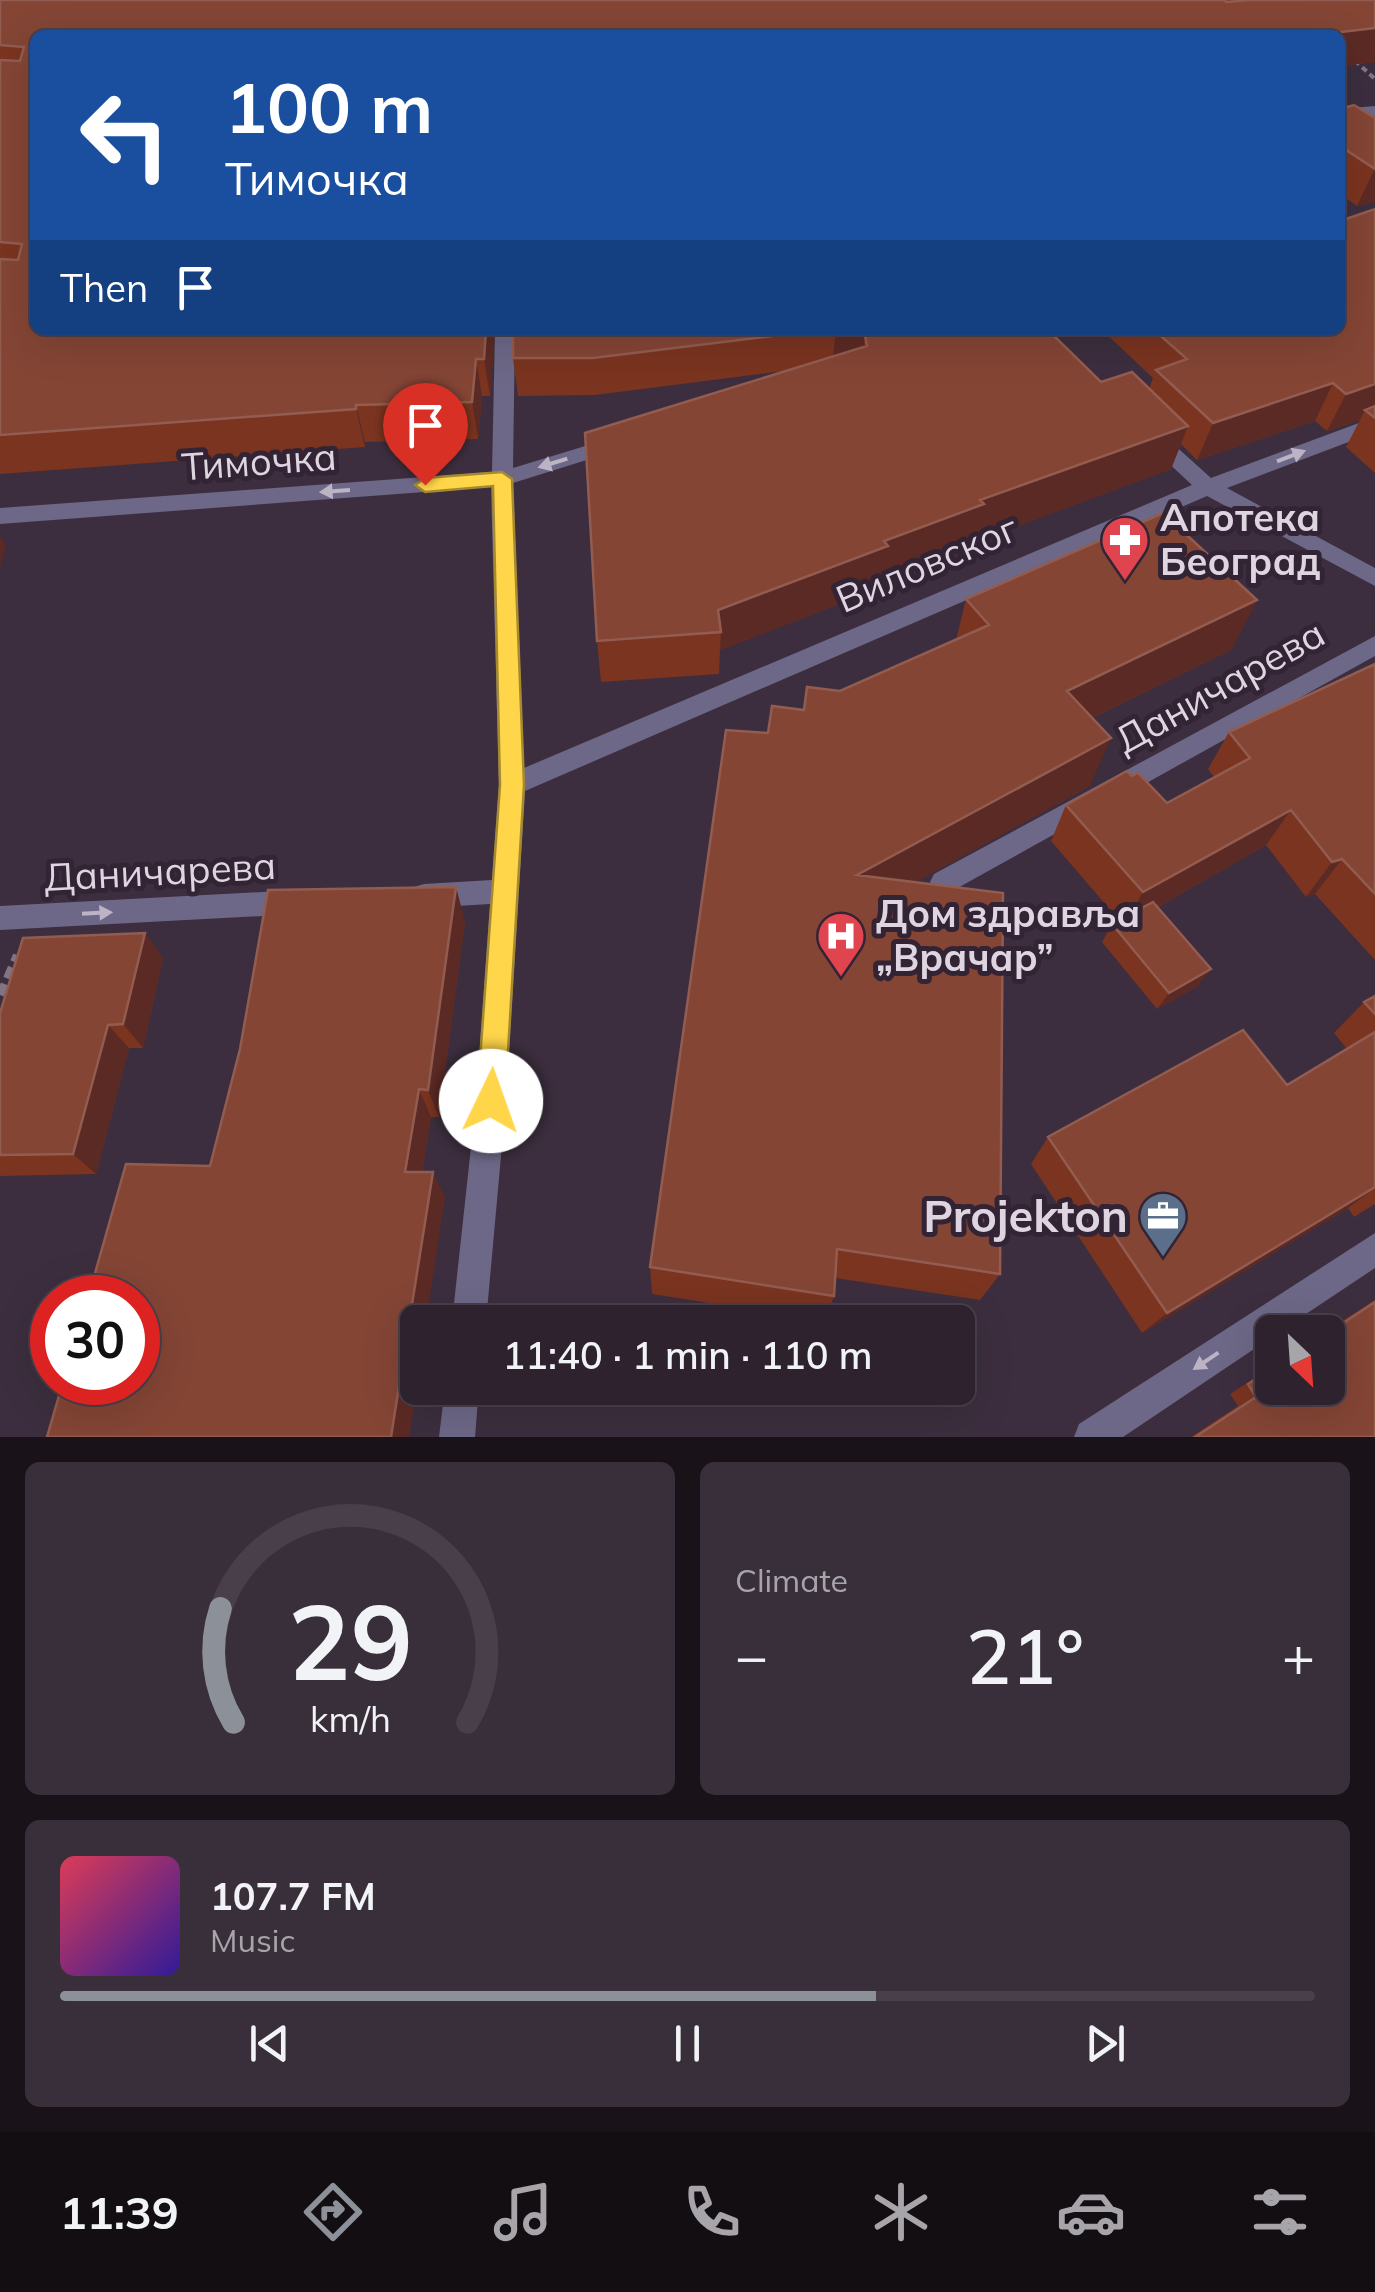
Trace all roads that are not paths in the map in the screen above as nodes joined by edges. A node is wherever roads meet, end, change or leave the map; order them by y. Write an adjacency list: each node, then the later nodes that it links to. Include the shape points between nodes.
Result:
1 (1375, 111): 2 (street)
2 (1345, 114)
3 (1345, 122): 4 (street)
4 (1375, 124)
5 (505, 335): 9 (street)
6 (1136, 420): 10 (street)
7 (1375, 424): 10 (street, Виловског, one-way to 7)
8 (648, 434): 9 (street, Тимочка, one-way to 9)
9 (502, 479): 11 (street, Тимочка, one-way to 11); 14 (street)
10 (1206, 488): 12 (street); 14 (street, Виловског)
11 (0, 516)
12 (1375, 578)
13 (1375, 645): 15 (street, Даничарева)
14 (512, 785): 16 (street)
15 (944, 882)
16 (504, 892): 17 (street); 21 (street)
17 (388, 898)
18 (330, 901): 19 (street, Даничарева, one-way to 18)
19 (0, 918)
20 (1375, 1249): 24 (street, one-way to 24)
21 (470, 1305)
22 (460, 1405): 23 (street)
23 (457, 1437)
24 (1092, 1437)

